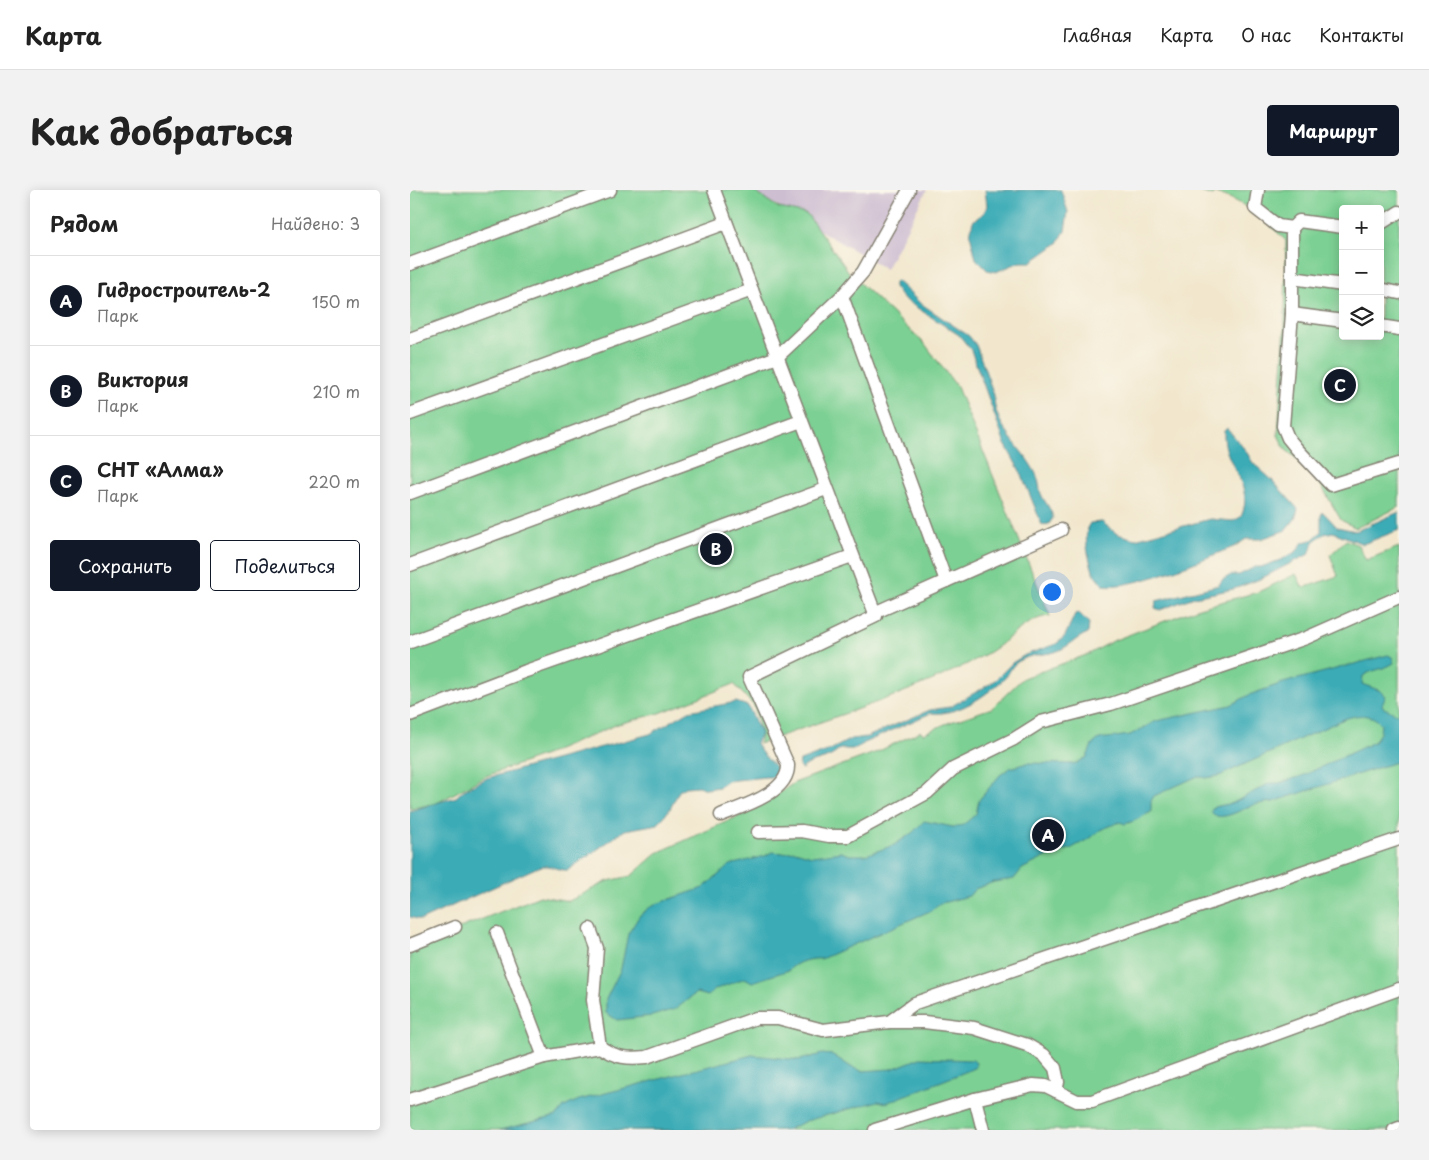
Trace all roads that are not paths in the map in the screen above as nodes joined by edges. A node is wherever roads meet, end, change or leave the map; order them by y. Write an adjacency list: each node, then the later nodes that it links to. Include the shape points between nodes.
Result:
1 (610, 190): 10 (street)
2 (714, 190): 7 (street)
3 (909, 190): 16 (street, via 863,272)
4 (1258, 190): 9 (street, via 1255,208 1278,226)
5 (1399, 212): 6 (street)
6 (1384, 221)
7 (726, 223): 13 (street); 21 (street)
8 (1339, 226): 9 (street, via 1299,221)
9 (1292, 228): 11 (street)
10 (410, 264)
11 (1292, 278): 12 (street); 17 (street)
12 (1339, 284)
13 (752, 290): 22 (street); 23 (street)
14 (1384, 290): 15 (street)
15 (1399, 293)
16 (842, 296): 22 (street); 31 (street)
17 (1292, 314): 18 (street); 25 (street, via 1283,426 1288,438 1331,485)
18 (1339, 320)
19 (1384, 327): 20 (street)
20 (1399, 329)
21 (410, 339)
22 (776, 357): 24 (street); 27 (street)
23 (410, 414)
24 (800, 421): 26 (street); 30 (street)
25 (1399, 464)
26 (826, 489): 29 (street); 34 (street)
27 (410, 493)
28 (1061, 530): 31 (street)
29 (852, 556): 33 (street); 35 (street)
30 (410, 565)
31 (946, 581): 33 (street)
32 (1399, 597): 37 (street, via 1306,638 1111,704 1041,722 953,769 927,793 848,836 802,831)
33 (874, 613): 36 (street, via 876,616 749,677 788,765 789,774 782,784 751,803)
34 (410, 642)
35 (410, 715)
36 (721, 814)
37 (758, 832)
38 (1399, 839): 44 (street, via 915,1003)
39 (455, 927): 42 (street)
40 (590, 930): 45 (street, via 597,948 593,1000)
41 (497, 933): 46 (street)
42 (410, 945)
43 (1399, 989): 47 (street, via 1092,1101 1077,1101)
44 (889, 1022): 45 (street, via 823,1030 778,1018 756,1018 647,1057 629,1059 613,1056); 47 (street, via 974,1028 1027,1045 1044,1055 1055,1068)
45 (600, 1048): 46 (street)
46 (544, 1057): 49 (street)
47 (1056, 1091): 48 (street, via 1033,1085)
48 (975, 1098): 51 (street); 52 (street)
49 (410, 1100)
50 (1399, 1128): 53 (street)
51 (875, 1130)
52 (983, 1130)
53 (1394, 1130)

